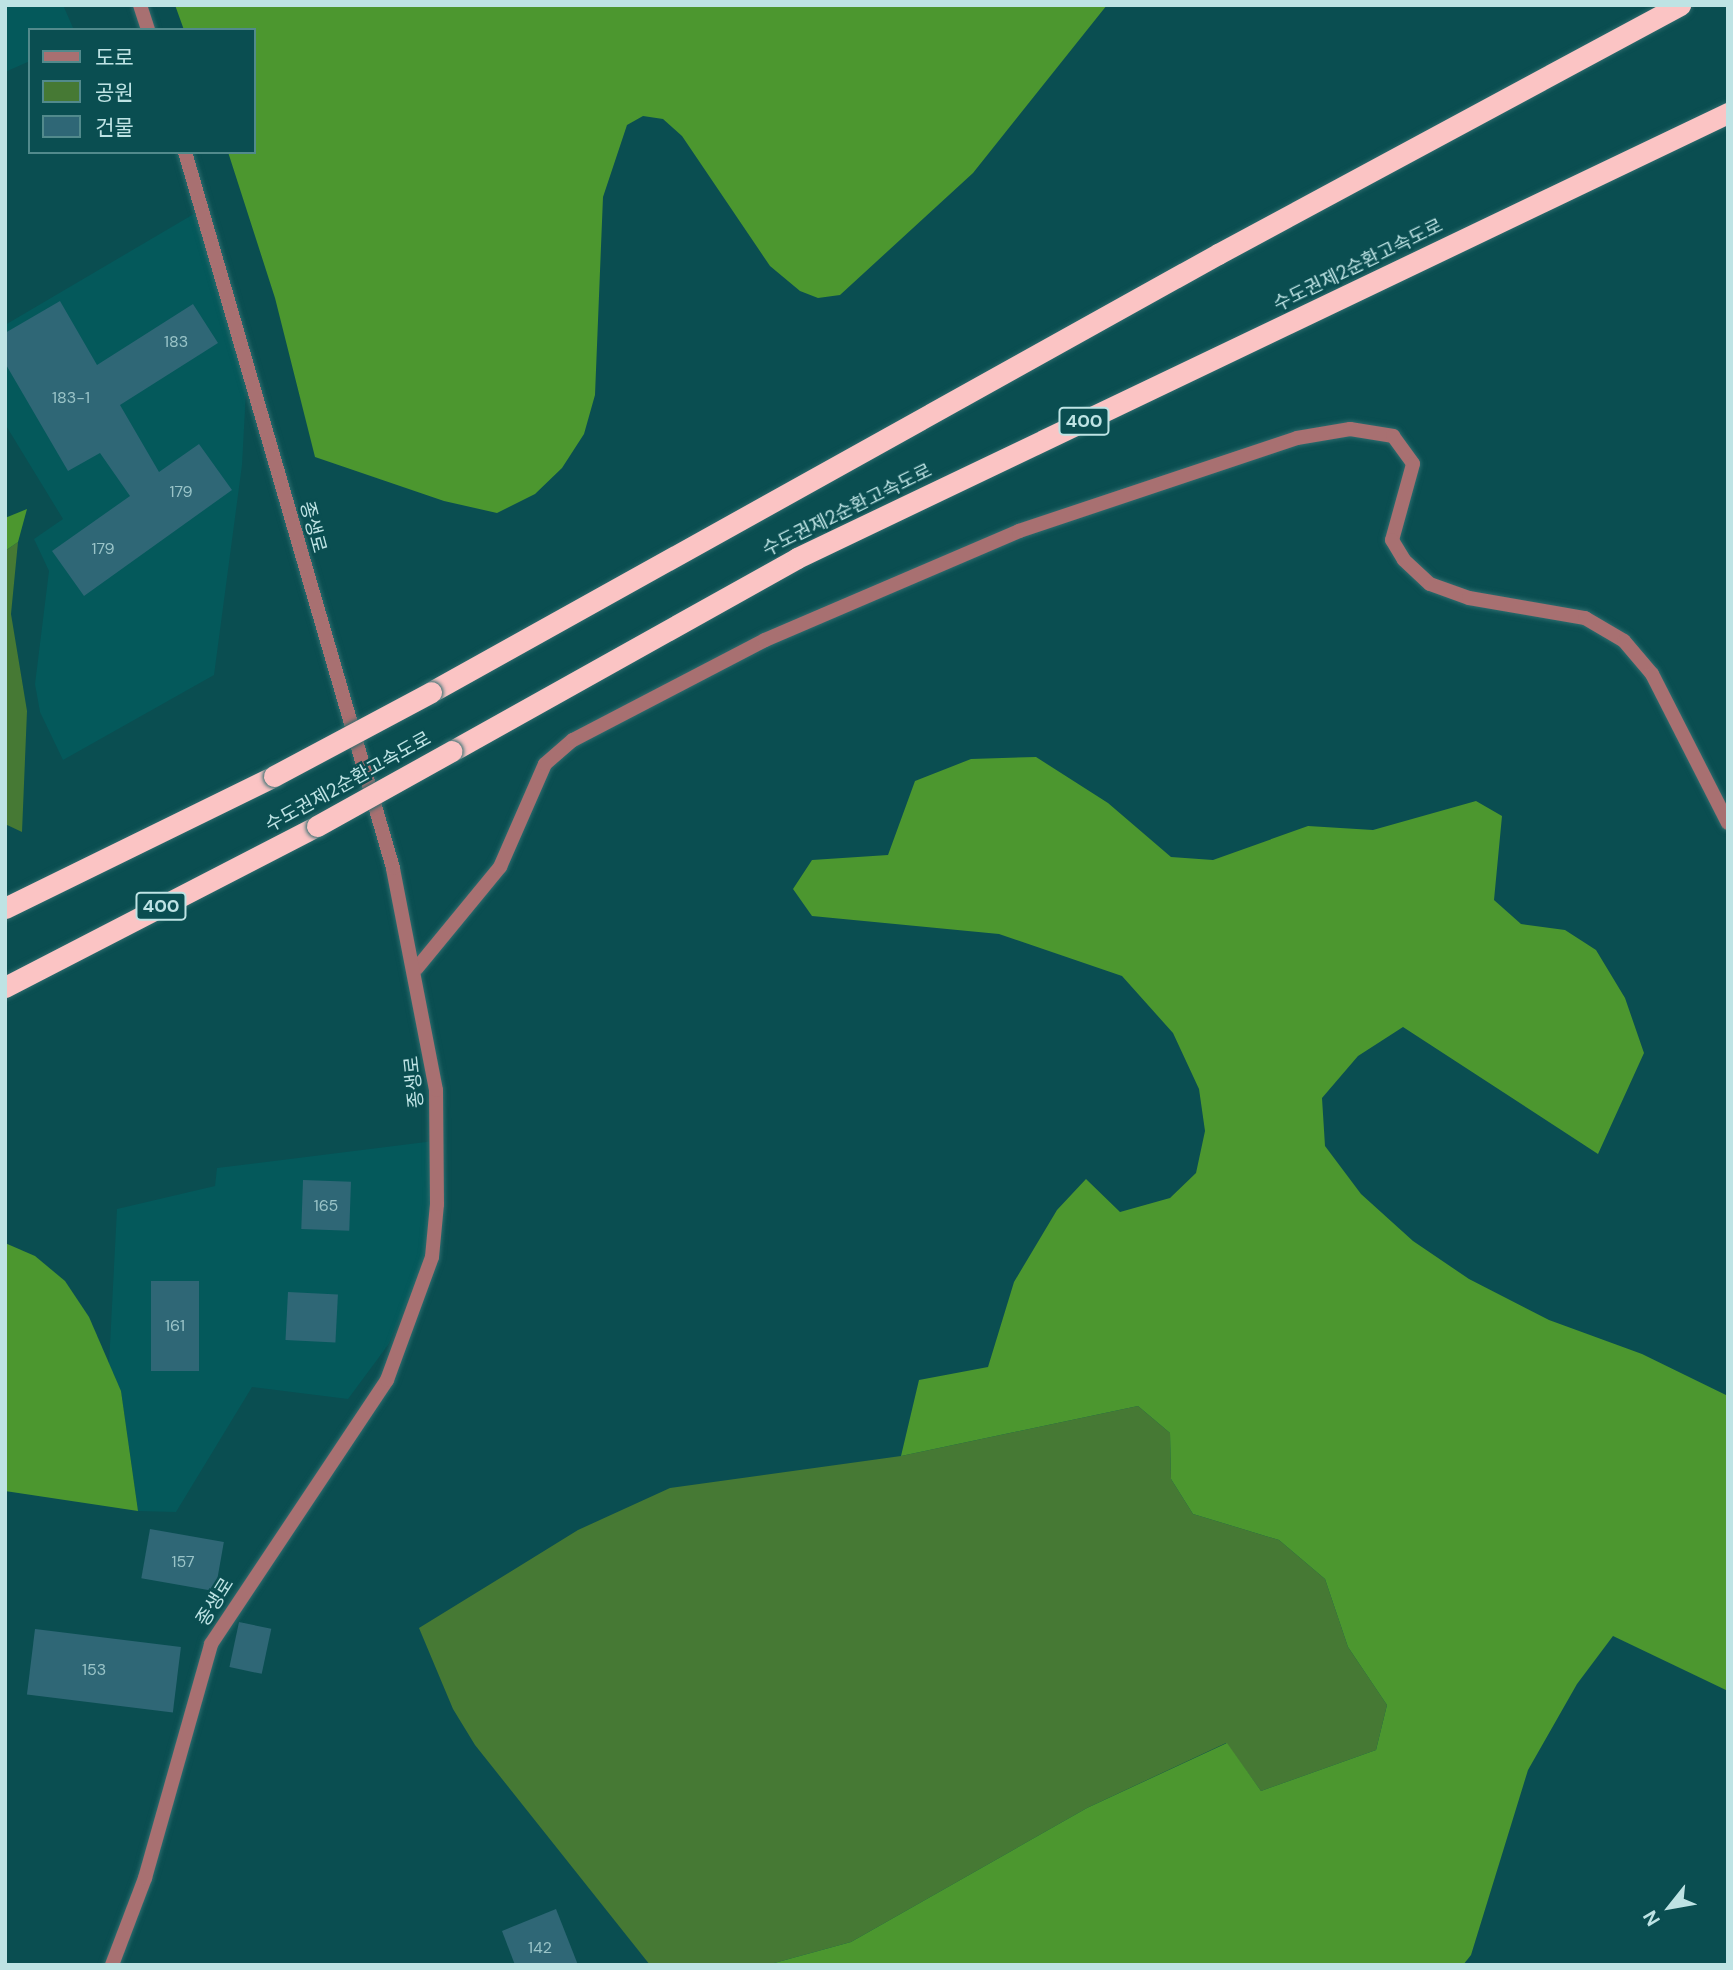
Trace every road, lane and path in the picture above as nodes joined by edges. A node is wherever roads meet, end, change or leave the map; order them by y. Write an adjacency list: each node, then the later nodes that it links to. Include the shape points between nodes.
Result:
1 (140, 5): 3 (street)
2 (1680, 5): 7 (highway, 수도권제2순환고속도로, bridge, via 1206,261 431,692 274,776)
3 (147, 28)
4 (1728, 113): 9 (highway, 수도권제2순환고속도로 / 400, bridge, via 797,558 317,826)
5 (186, 154): 8 (street, 종생로, via 393,868)
6 (1728, 823): 8 (street, via 1651,674 1625,641 1585,618 1469,598 1430,584 1404,560 1392,540 1413,464 1393,436 1350,429 1297,438 1019,531 765,640 584,734 545,764 500,867)
7 (5, 908)
8 (417, 968): 10 (street, 종생로, via 436,1090 432,1257 387,1380 211,1644 145,1878)
9 (5, 987)
10 (111, 1965)

